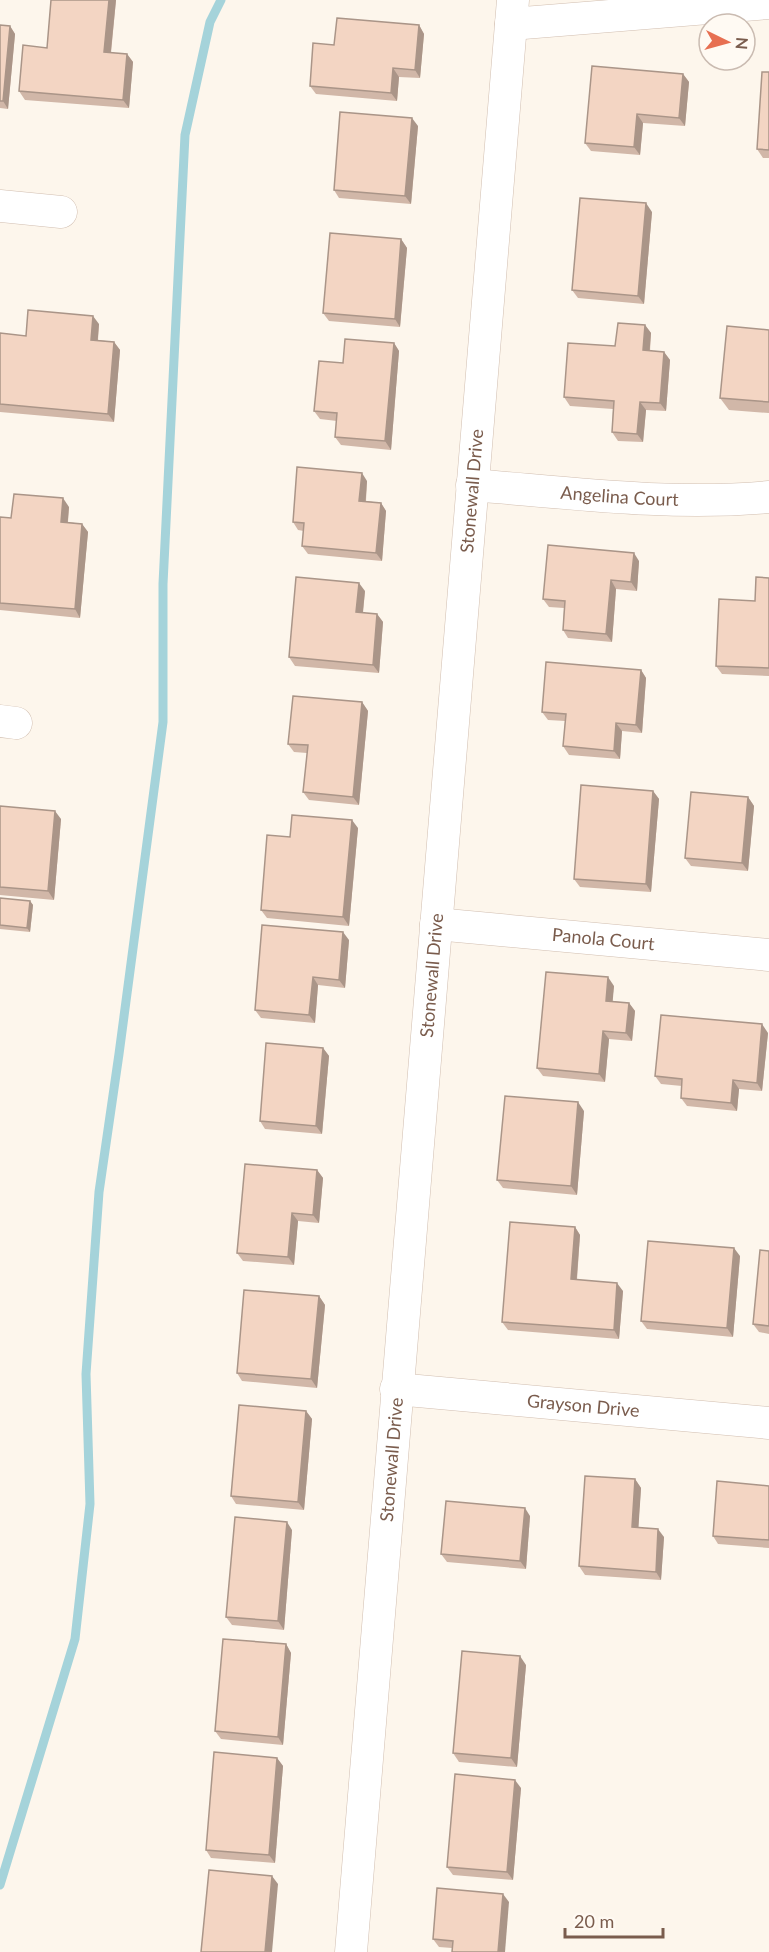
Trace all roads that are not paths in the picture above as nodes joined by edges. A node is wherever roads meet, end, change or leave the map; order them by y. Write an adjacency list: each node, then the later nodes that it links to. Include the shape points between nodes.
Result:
1 (769, 3): 2 (street)
2 (512, 12): 5 (street, Stonewall Drive)
3 (0, 206): 4 (street)
4 (62, 212)
5 (472, 485): 6 (street, Angelina Court, via 704,502); 7 (street, Stonewall Drive)
6 (769, 498)
7 (436, 924): 8 (street, Panola Court); 9 (street, Stonewall Drive)
8 (769, 955)
9 (396, 1389): 10 (street, Grayson Drive); 11 (street, Stonewall Drive)
10 (769, 1423)
11 (351, 1952)

